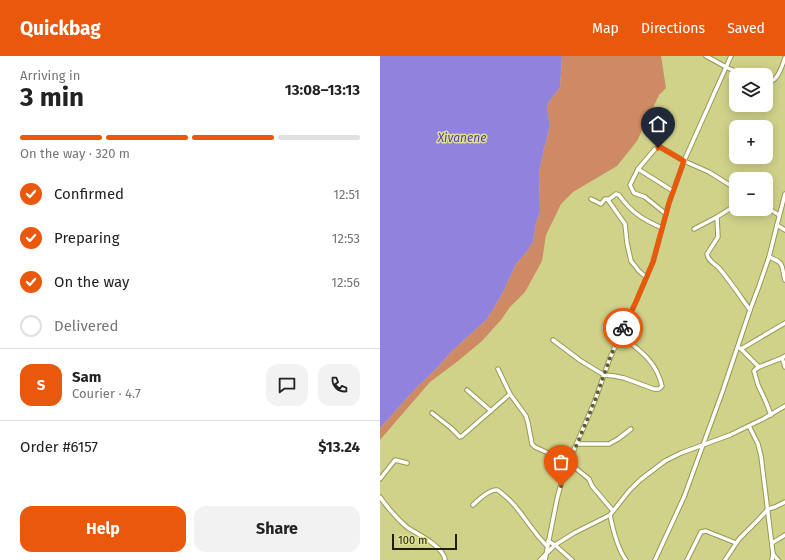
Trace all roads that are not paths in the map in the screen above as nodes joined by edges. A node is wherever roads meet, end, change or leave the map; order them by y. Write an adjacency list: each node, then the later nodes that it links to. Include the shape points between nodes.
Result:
1 (706, 56): 4 (street)
2 (731, 56): 4 (street)
3 (785, 58): 6 (street)
4 (726, 67): 5 (street); 7 (street)
5 (729, 68)
6 (773, 81)
7 (684, 161): 8 (street, via 660,147 655,149); 9 (street); 10 (street)
8 (638, 169): 10 (street); 16 (street, via 630,182 634,193 645,197)
9 (729, 184)
10 (673, 191): 16 (street)
11 (785, 194): 17 (street)
12 (591, 198): 13 (street, via 600,204 605,199)
13 (608, 200): 20 (street, via 616,194 620,195 625,204 639,216); 24 (street, via 625,224 631,261)
14 (729, 209): 18 (street)
15 (773, 211): 17 (street)
16 (666, 214): 20 (street)
17 (779, 215): 19 (street)
18 (717, 217): 21 (street); 26 (street, via 718,237 707,256 724,273)
19 (777, 225): 22 (street); 23 (street)
20 (662, 228): 24 (street, via 653,262)
21 (694, 229)
22 (785, 230)
23 (769, 257): 25 (street, via 780,263); 26 (street)
24 (646, 276): 28 (street)
25 (785, 280)
26 (750, 310): 30 (street)
27 (785, 323): 30 (street)
28 (620, 335): 35 (street); 35 (street, via 652,363 662,386 654,389 624,378)
29 (553, 340): 35 (street)
30 (739, 348): 32 (street); 45 (street)
31 (784, 357): 32 (street); 33 (street)
32 (759, 367): 41 (street, via 754,374)
33 (785, 367)
34 (498, 369): 37 (street)
35 (604, 376): 44 (street)
36 (467, 390): 39 (street)
37 (510, 394): 39 (street); 46 (street, via 526,416 534,447)
38 (785, 406): 41 (street)
39 (491, 411): 40 (street, via 462,436)
40 (432, 413)
41 (771, 415): 42 (street)
42 (749, 426): 45 (street); 52 (street, via 761,456)
43 (631, 429): 44 (street, via 609,444)
44 (577, 444): 46 (street)
45 (703, 445): 53 (street, via 655,468 630,490); 67 (street, via 684,497)
46 (568, 462): 53 (street, via 589,479); 55 (street)
47 (407, 463): 48 (street, via 394,460)
48 (380, 479)
49 (380, 498): 62 (street, via 408,527 432,543 445,556)
50 (785, 502): 52 (street)
51 (473, 505): 59 (street, via 493,491 499,491 518,508 531,528)
52 (768, 509): 56 (street); 57 (street)
53 (612, 513): 58 (street); 66 (street, via 618,546)
54 (785, 535): 57 (street)
55 (548, 541): 58 (street); 59 (street)
56 (736, 543): 68 (street, via 703,531); 69 (street)
57 (772, 543): 61 (street)
58 (555, 545): 60 (street); 65 (street)
59 (548, 546): 60 (street)
60 (546, 553): 63 (street); 64 (street)
61 (773, 554): 70 (street); 71 (street)
62 (445, 560)
63 (540, 560)
64 (545, 560)
65 (572, 560)
66 (626, 560)
67 (655, 560)
68 (687, 560)
69 (725, 560)
70 (772, 560)
71 (778, 560)

